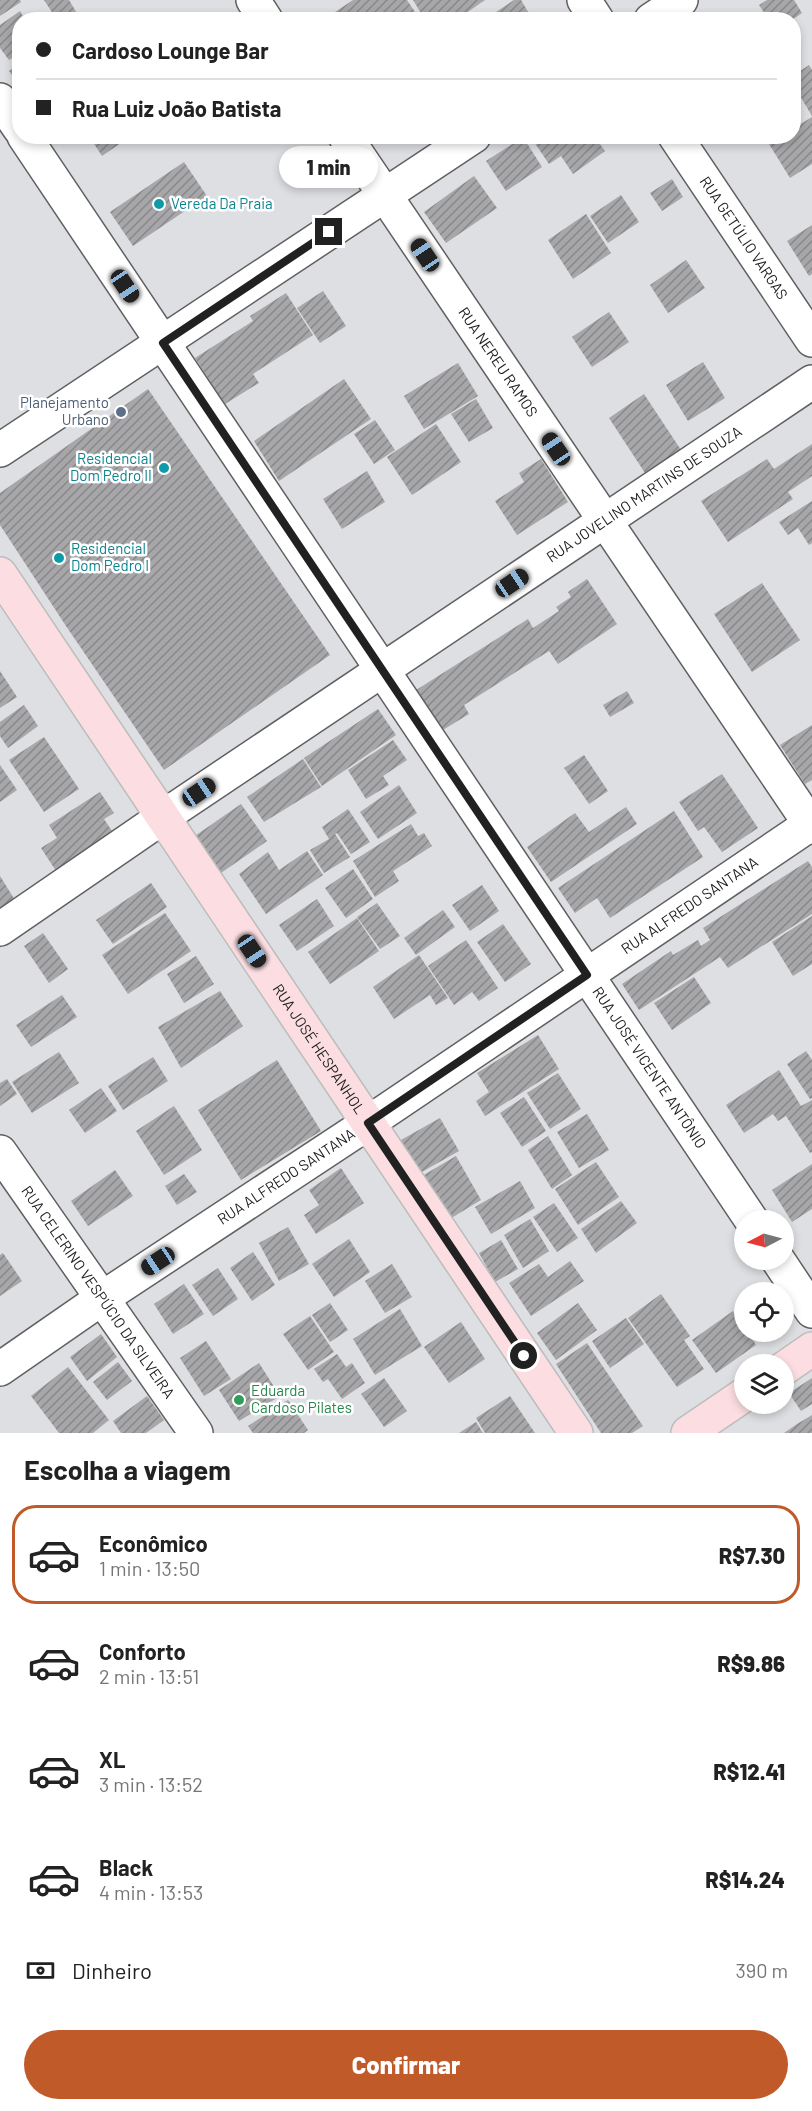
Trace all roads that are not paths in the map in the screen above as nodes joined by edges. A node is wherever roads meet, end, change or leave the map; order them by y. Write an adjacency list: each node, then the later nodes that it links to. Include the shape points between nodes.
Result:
1 (681, 0): 2 (street)
2 (663, 12)
3 (0, 100): 4 (street)
4 (12, 117)
5 (29, 144): 11 (street, RUA JOSÉ VICENTE ANTÔNIO)
6 (350, 144): 9 (street, RUA NEREU RAMOS)
7 (462, 144): 9 (street)
8 (680, 144): 10 (street, RUA GETÚLIO VARGAS)
9 (385, 196): 11 (street); 14 (street, RUA NEREU RAMOS)
10 (812, 340)
11 (163, 343): 13 (street); 16 (street, RUA JOSÉ VICENTE ANTÔNIO)
12 (812, 382): 14 (street, RUA JOVELINO MARTINS DE SOUZA)
13 (0, 450)
14 (605, 521): 16 (street, RUA JOVELINO MARTINS DE SOUZA); 18 (street, RUA NEREU RAMOS)
15 (0, 574): 17 (main road, RUA JOSÉ HESPANHOL)
16 (382, 670): 17 (street, RUA JOVELINO MARTINS DE SOUZA); 20 (street, RUA JOSÉ VICENTE ANTÔNIO)
17 (163, 817): 19 (street, RUA JOVELINO MARTINS DE SOUZA); 21 (main road, RUA JOSÉ HESPANHOL)
18 (811, 825): 20 (street, RUA ALFREDO SANTANA)
19 (0, 929)
20 (587, 975): 21 (street, RUA ALFREDO SANTANA); 23 (street, RUA JOSÉ VICENTE ANTÔNIO)
21 (368, 1123): 25 (street, RUA ALFREDO SANTANA); 32 (main road, RUA JOSÉ HESPANHOL)
22 (0, 1152): 25 (street, RUA CELERINO VESPÚCIO DA SILVEIRA)
23 (745, 1210)
24 (785, 1270): 26 (street)
25 (101, 1299): 29 (street, RUA ALFREDO SANTANA); 31 (street, RUA CELERINO VESPÚCIO DA SILVEIRA)
26 (812, 1311)
27 (812, 1349): 28 (main road)
28 (794, 1361)
29 (0, 1369)
30 (734, 1402): 33 (main road)
31 (196, 1433)
32 (576, 1433)
33 (688, 1433)

